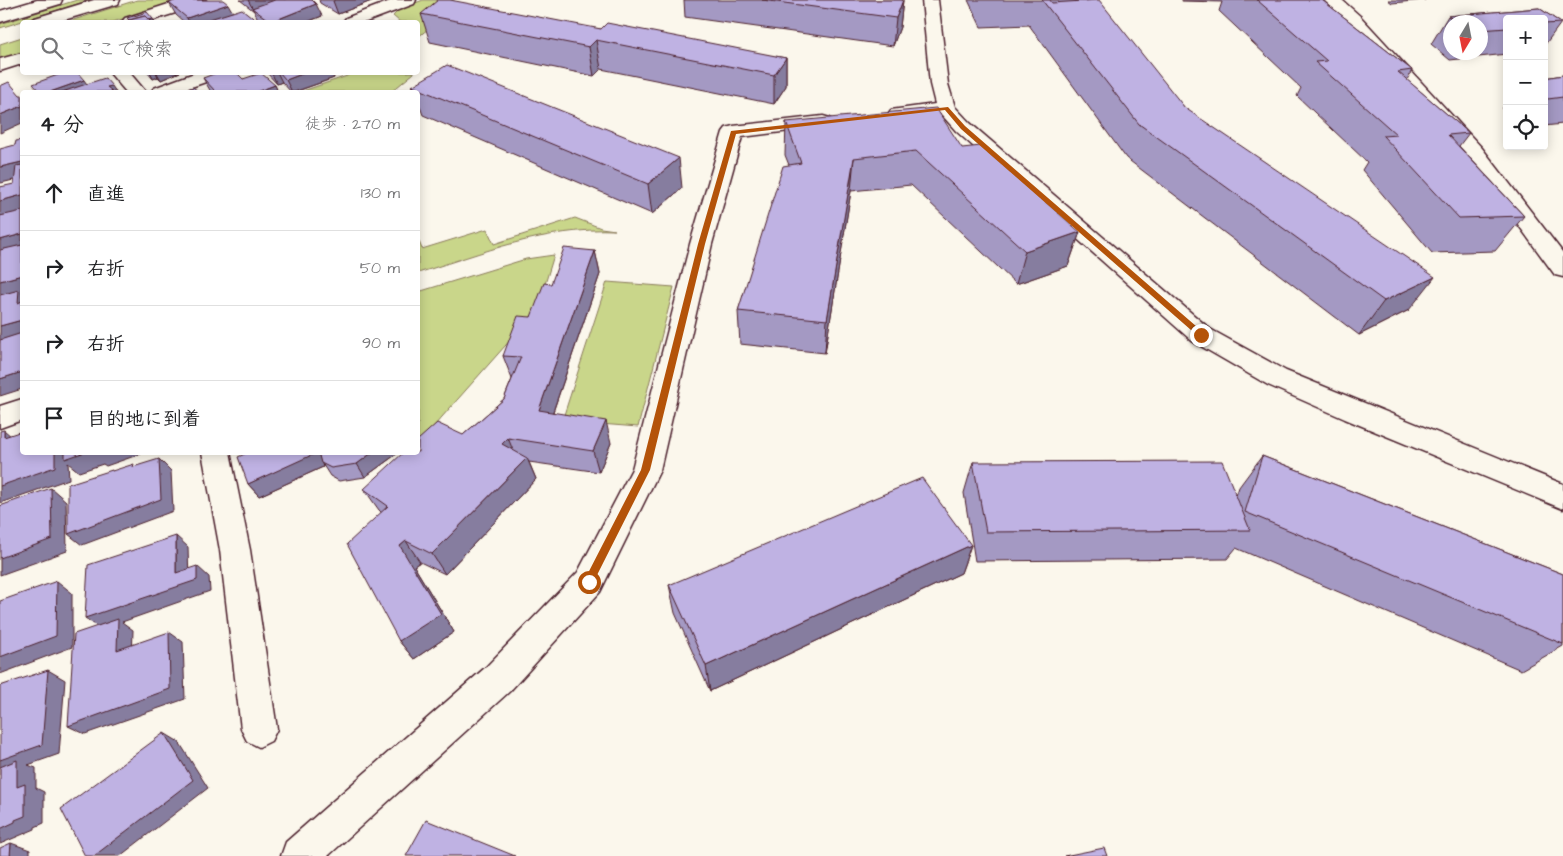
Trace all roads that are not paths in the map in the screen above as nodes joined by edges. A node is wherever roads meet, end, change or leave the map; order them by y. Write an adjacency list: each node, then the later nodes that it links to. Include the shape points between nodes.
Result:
1 (54, 0): 7 (street)
2 (112, 0): 8 (street)
3 (198, 0): 9 (street)
4 (408, 0): 10 (street)
5 (930, 0): 17 (street, via 939,84)
6 (1332, 0): 20 (street, via 1475,152)
7 (0, 17)
8 (47, 20)
9 (137, 20)
10 (357, 20)
11 (20, 59): 12 (street)
12 (0, 65)
13 (121, 75): 15 (street)
14 (208, 75): 16 (street)
15 (134, 90)
16 (166, 90)
17 (946, 108): 18 (street); 24 (street, via 963,127 1201,335 1286,382)
18 (876, 116)
19 (848, 119): 26 (street, via 733,132 701,244 646,470 589,582 498,679)
20 (1563, 269)
21 (20, 410): 22 (street)
22 (0, 417)
23 (217, 455): 25 (street, via 235,550)
24 (1563, 497)
25 (259, 729)
26 (300, 856)

